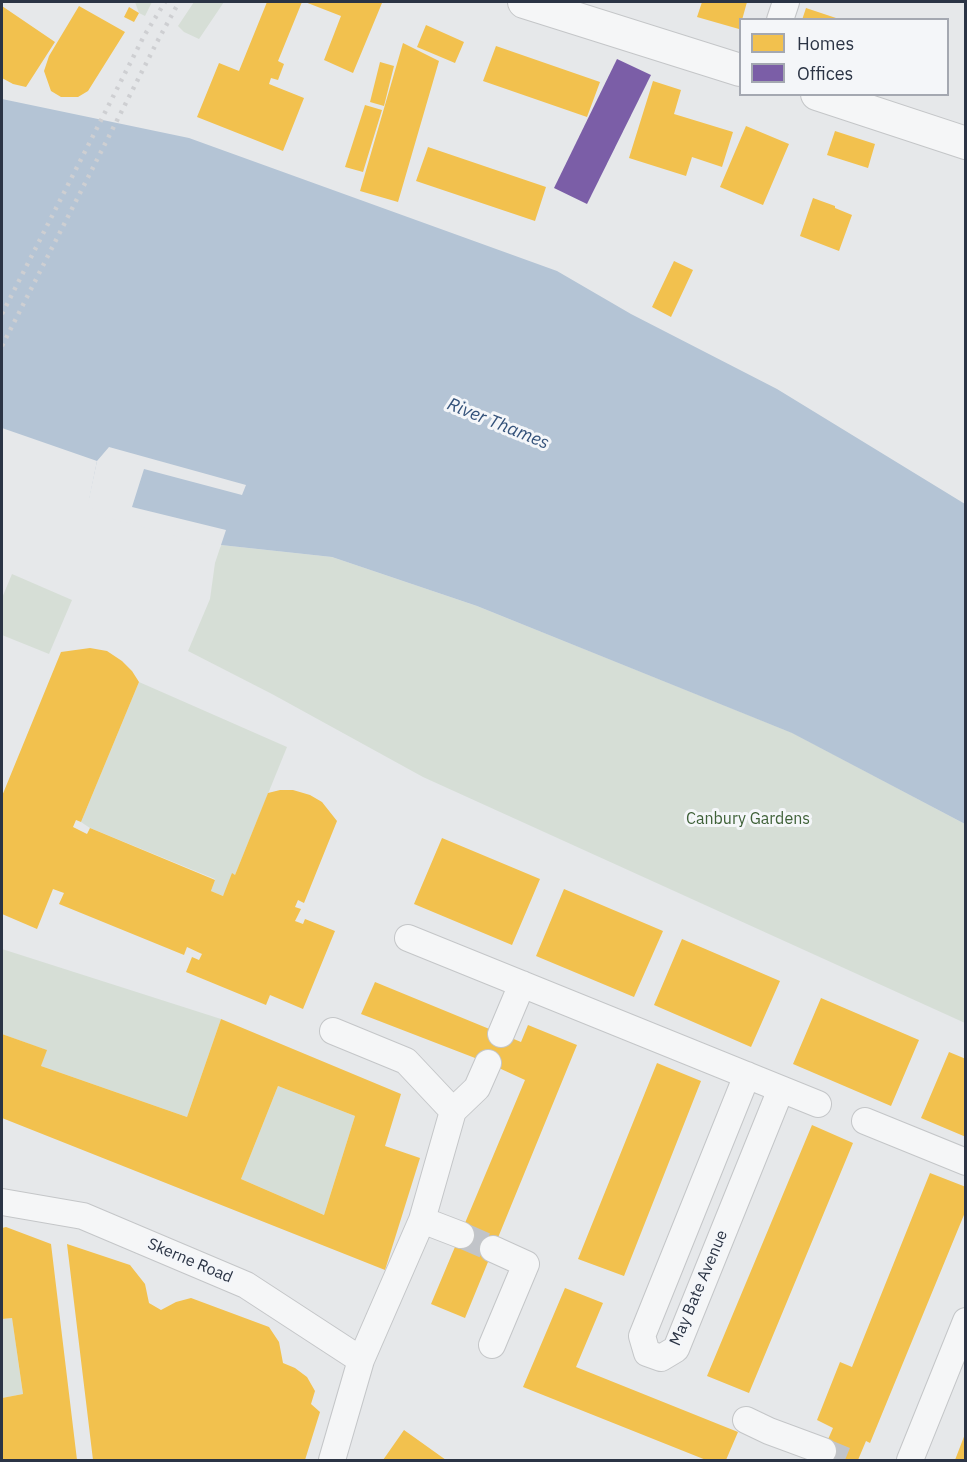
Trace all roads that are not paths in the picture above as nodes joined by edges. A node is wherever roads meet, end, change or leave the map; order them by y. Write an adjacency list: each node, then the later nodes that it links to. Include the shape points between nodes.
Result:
1 (524, 2): 4 (street)
2 (786, 2): 3 (street)
3 (781, 18)
4 (739, 69)
5 (823, 96): 6 (street)
6 (966, 143)
7 (408, 938): 8 (street)
8 (522, 984): 10 (street); 12 (street)
9 (333, 1031): 15 (street, via 406,1061)
10 (501, 1034)
11 (488, 1063): 15 (street, via 477,1088)
12 (747, 1075): 13 (street); 13 (street, May Bate Avenue, via 642,1336 647,1353 661,1358 676,1349)
13 (781, 1089): 14 (street)
14 (818, 1104)
15 (453, 1111): 19 (street)
16 (865, 1121): 17 (street)
17 (966, 1162)
18 (2, 1202): 24 (street, Skerne Road, via 83,1216 246,1285)
19 (422, 1220): 20 (street); 24 (street)
20 (461, 1235)
21 (493, 1249): 23 (street, via 526,1264)
22 (966, 1321): 28 (street)
23 (492, 1346)
24 (361, 1360): 27 (street)
25 (746, 1420): 26 (street)
26 (823, 1452)
27 (332, 1461)
28 (910, 1461)

